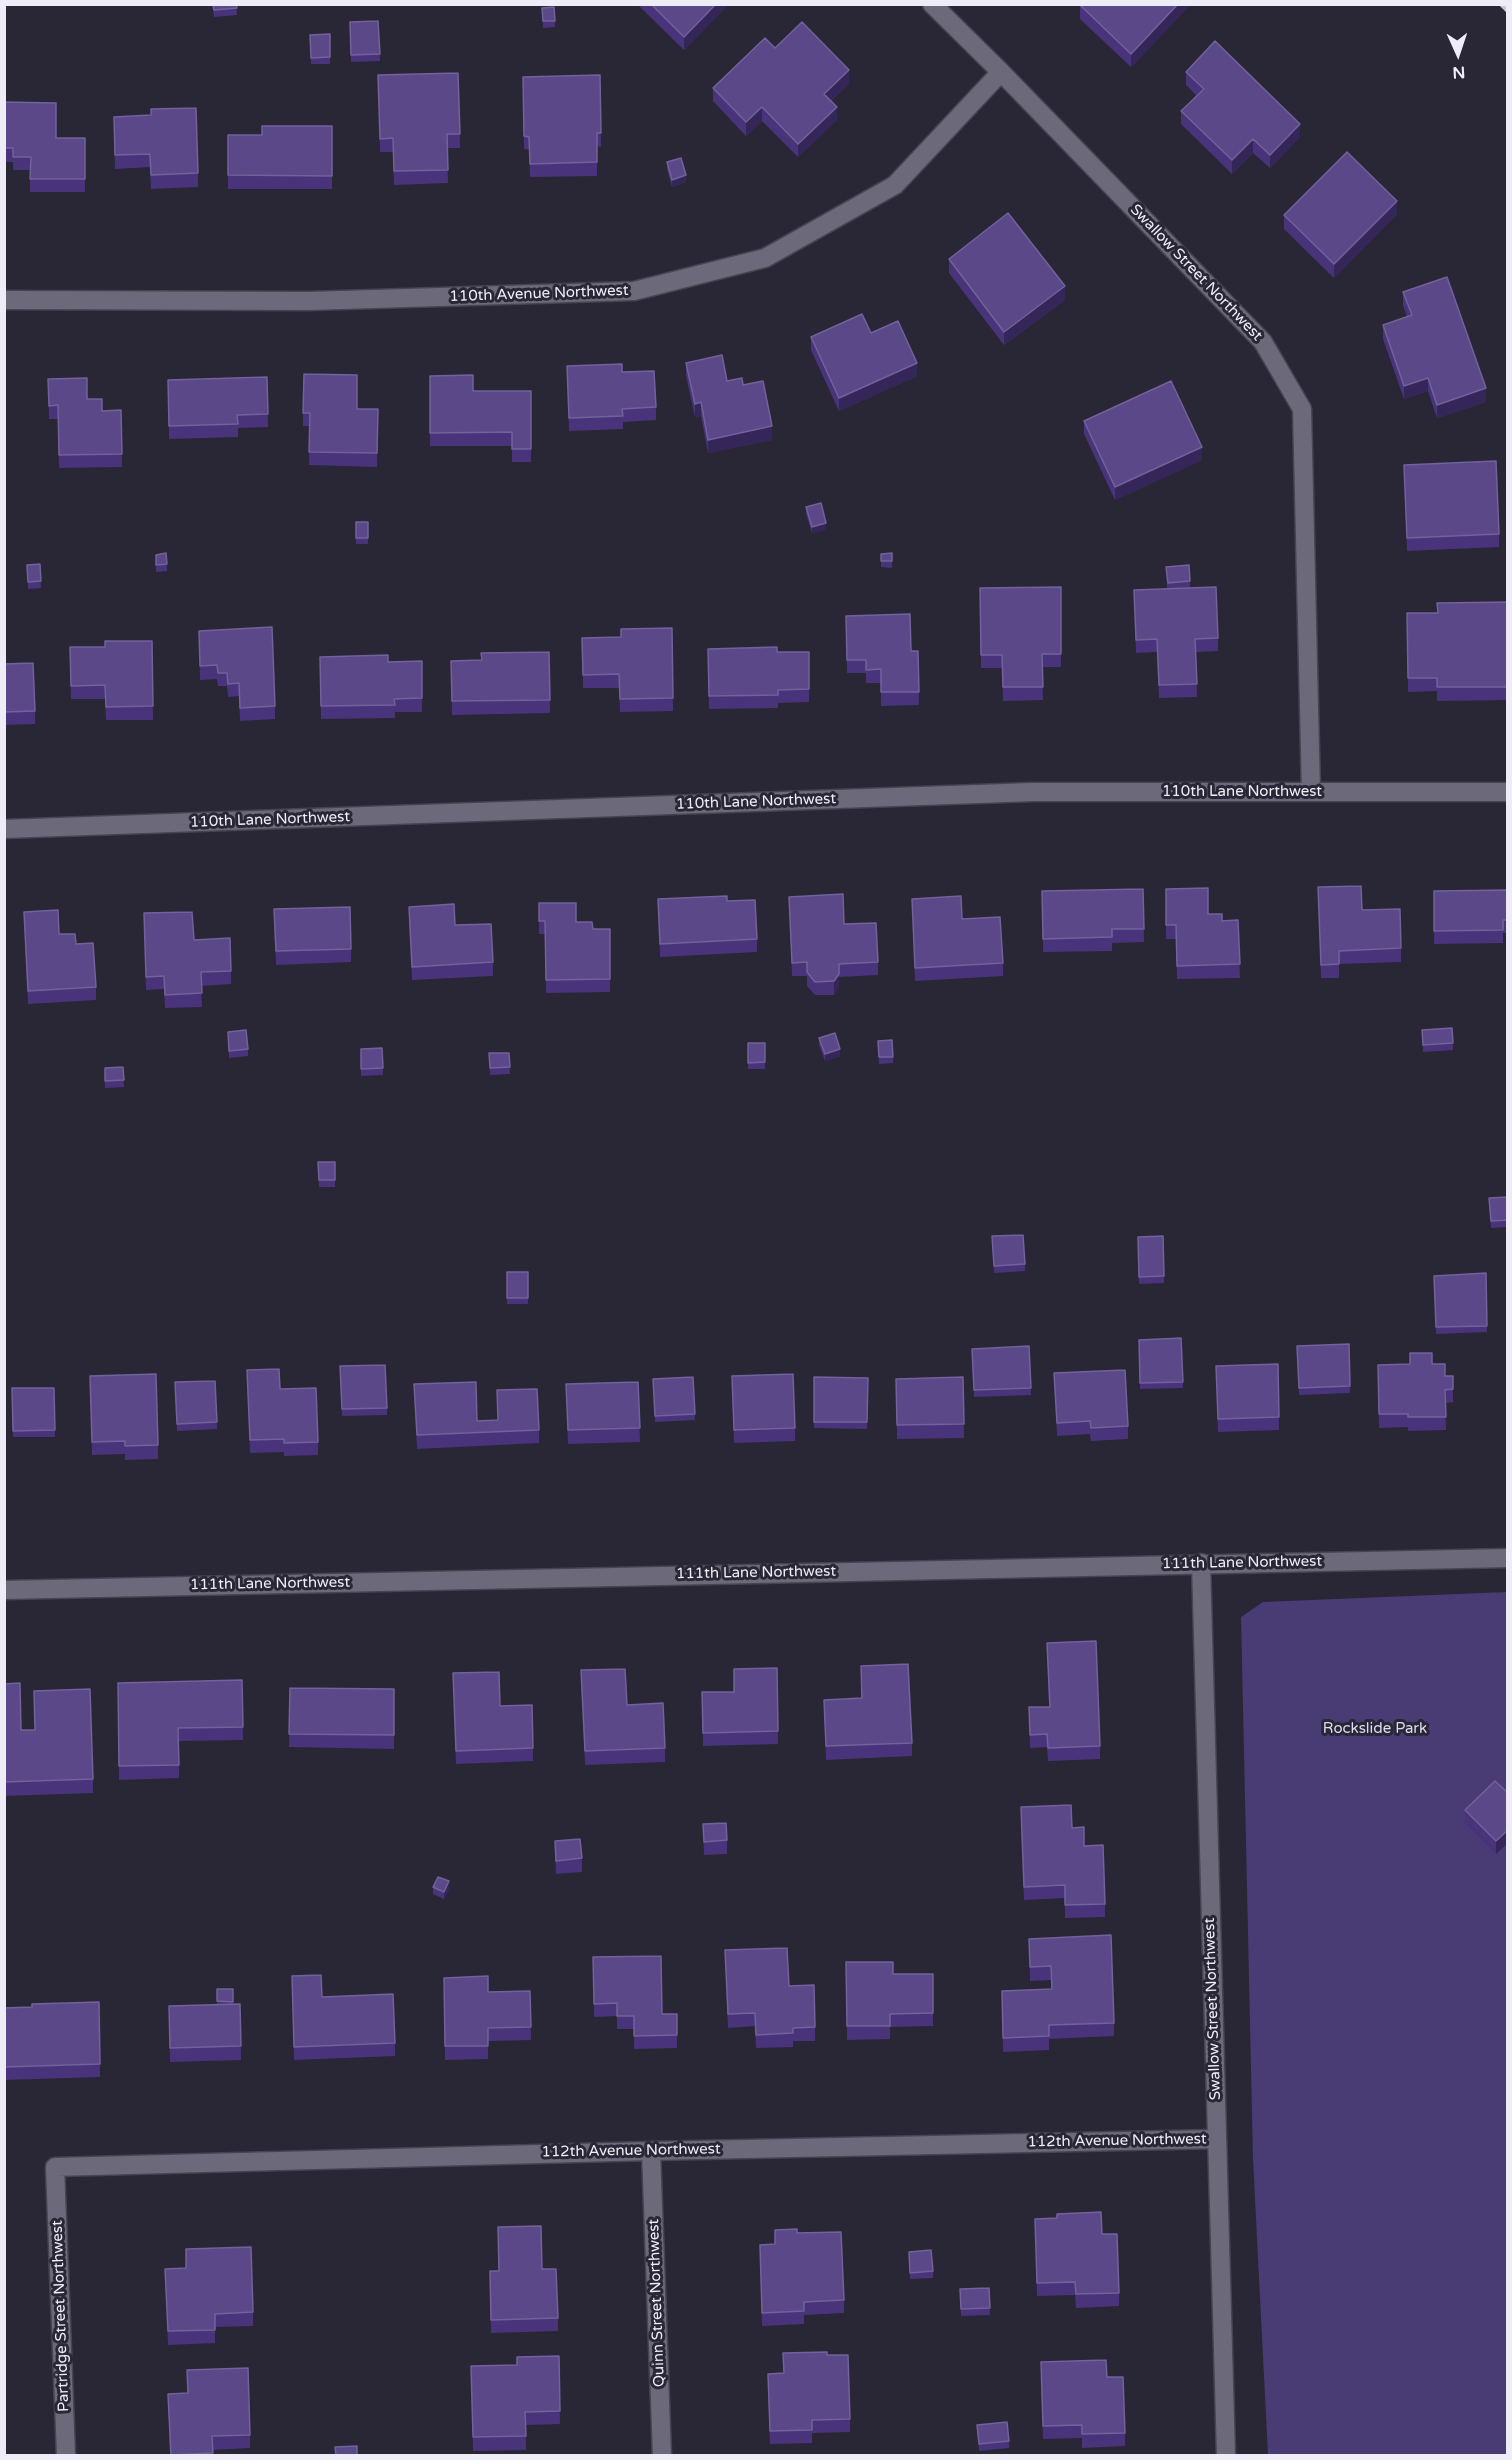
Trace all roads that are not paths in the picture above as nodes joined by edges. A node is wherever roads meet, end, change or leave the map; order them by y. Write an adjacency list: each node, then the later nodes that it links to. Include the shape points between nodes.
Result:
1 (932, 4): 2 (street, Swallow Street Northwest)
2 (1001, 72): 3 (street, 110th Avenue Northwest, via 895,185 765,258 634,291 309,301); 4 (street, Swallow Street Northwest, via 1263,342 1302,409)
3 (4, 300)
4 (1311, 792): 5 (street, 110th Lane Northwest); 6 (street, 110th Lane Northwest, via 1033,792)
5 (1508, 792)
6 (4, 829)
7 (1508, 1558): 8 (street, 111th Lane Northwest)
8 (1201, 1563): 9 (street, 111th Lane Northwest); 10 (street, Swallow Street Northwest)
9 (4, 1590)
10 (1217, 2139): 11 (street, 112th Avenue Northwest); 15 (street, Swallow Street Northwest)
11 (651, 2151): 12 (street, 112th Avenue Northwest, via 55,2167); 14 (street, Quinn Street Northwest)
12 (55, 2177): 13 (street, Partridge Street Northwest)
13 (66, 2456)
14 (662, 2456)
15 (1226, 2456)

